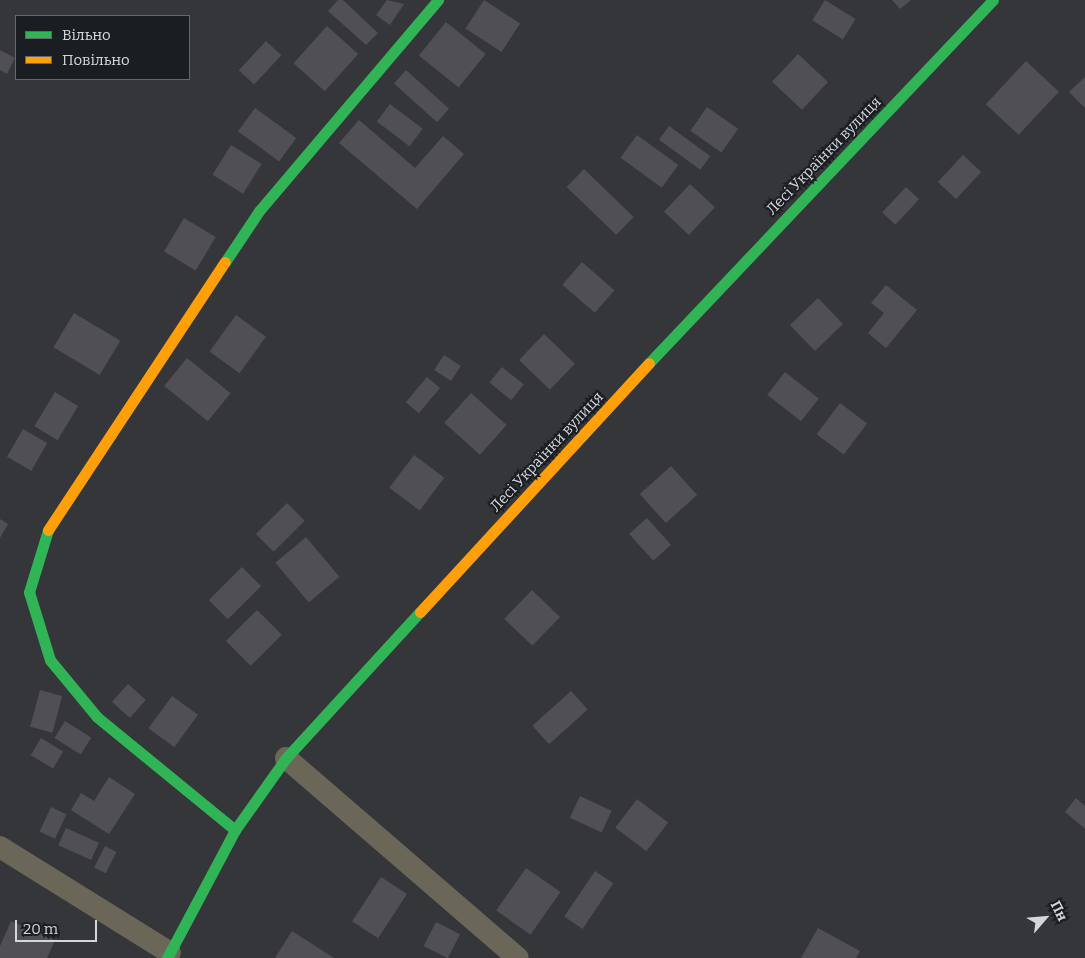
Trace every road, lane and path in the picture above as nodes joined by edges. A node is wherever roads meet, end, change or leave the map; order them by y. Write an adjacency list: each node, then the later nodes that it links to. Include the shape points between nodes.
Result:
1 (438, 0): 4 (street, via 259,211 51,522 29,592 50,660 97,717)
2 (994, 0): 3 (street, Лесі Українки вулиця, via 725,280)
3 (286, 758): 4 (street, Лесі Українки вулиця); 7 (street)
4 (235, 830): 6 (street, Лесі Українки вулиця)
5 (0, 847): 6 (street)
6 (168, 955)
7 (518, 958)

